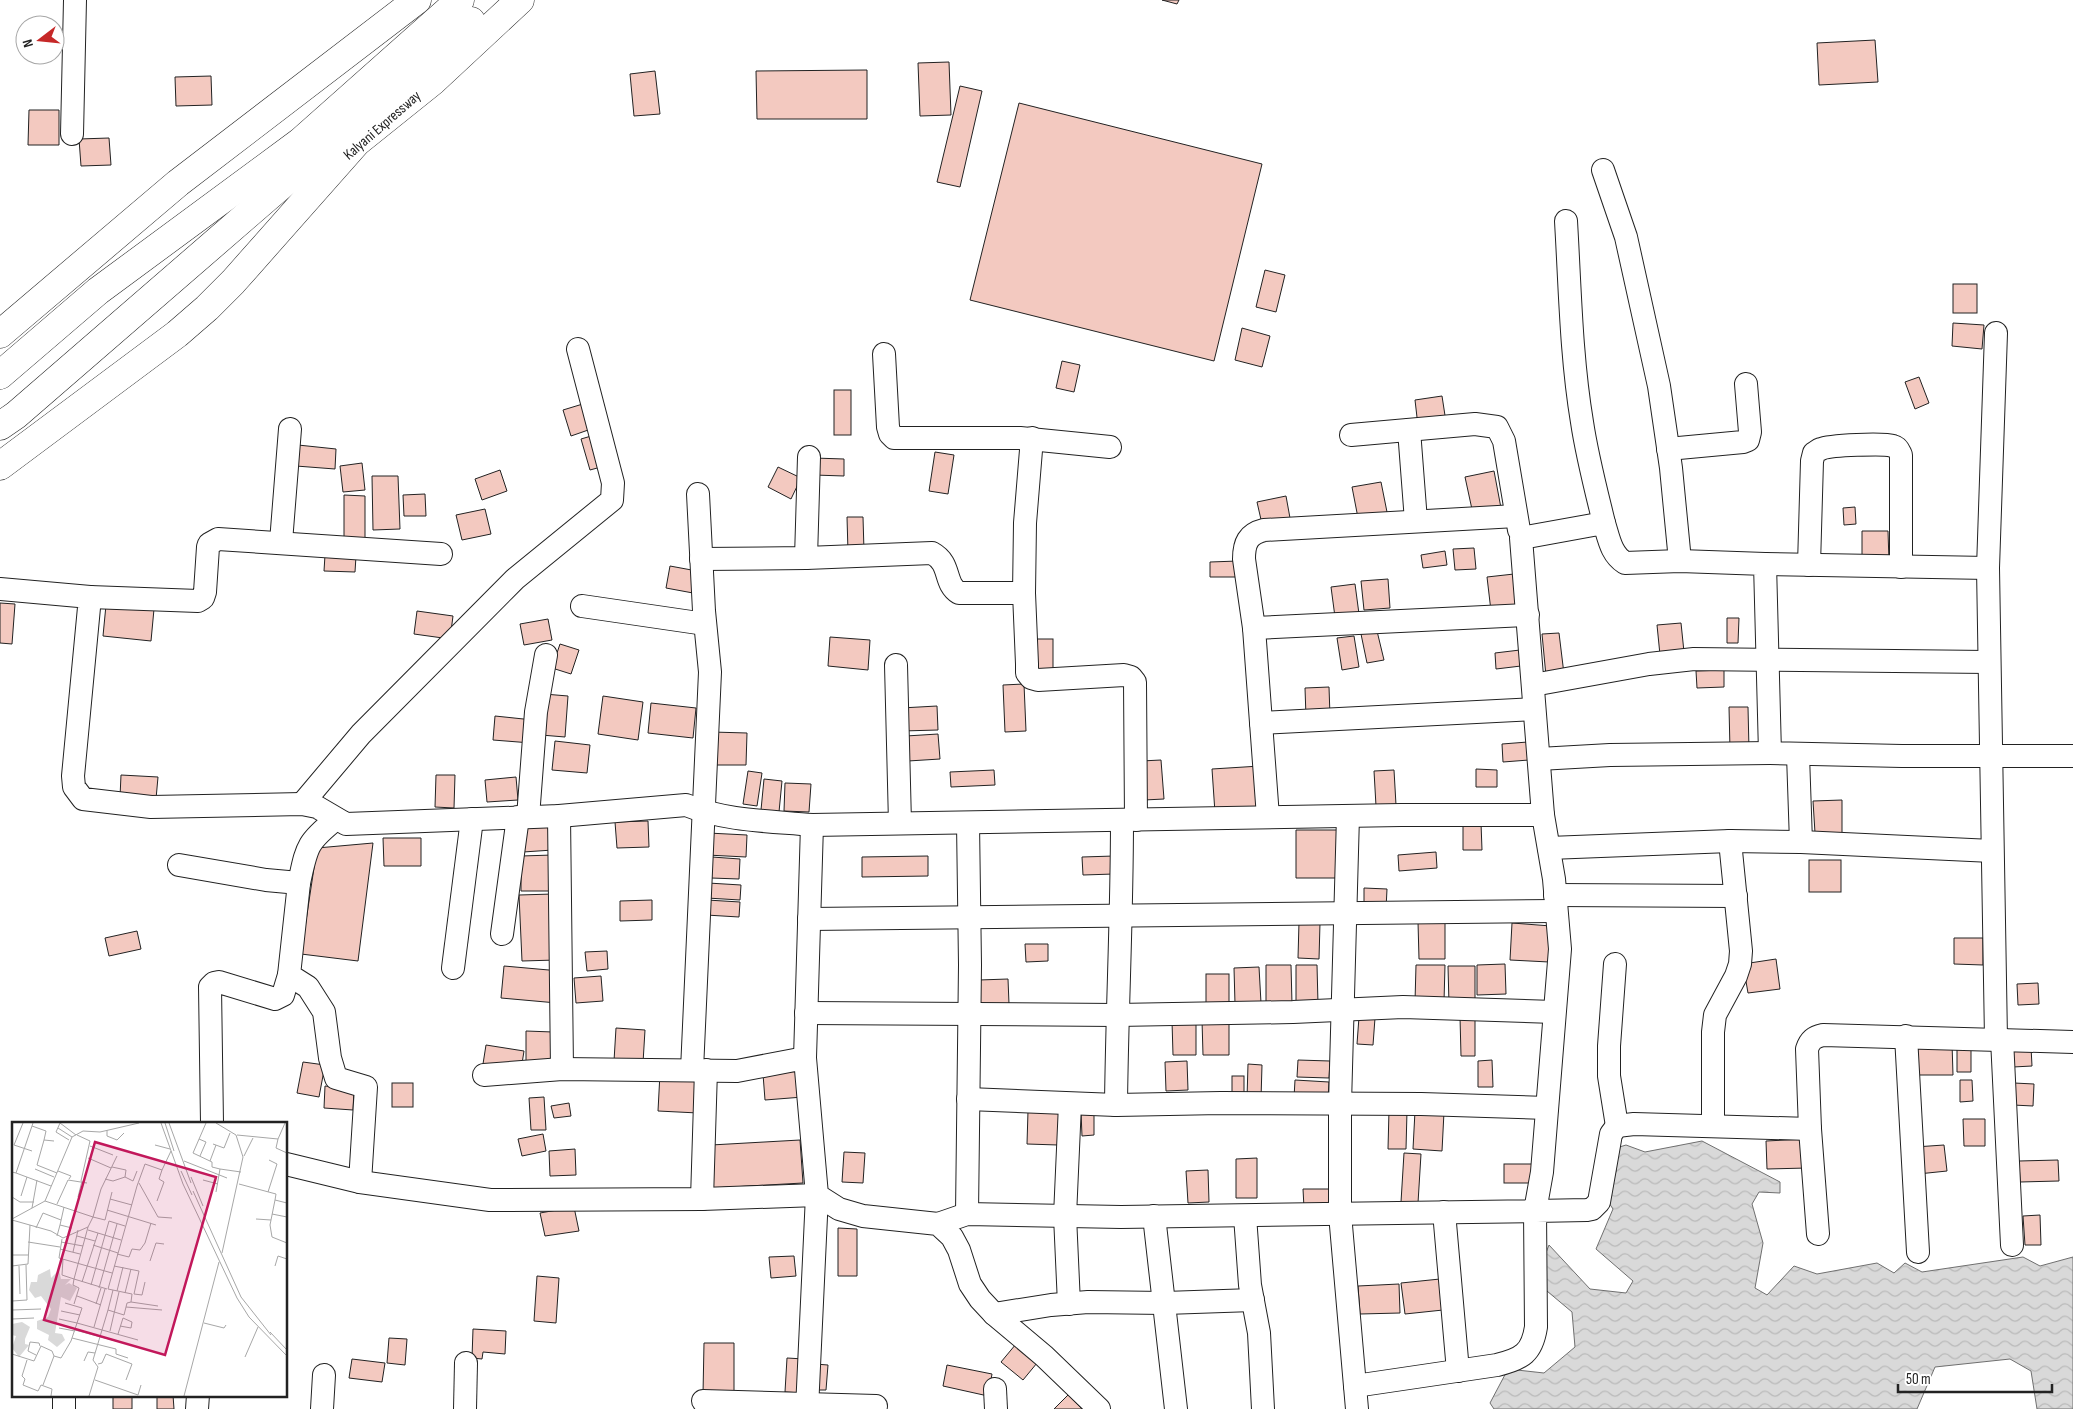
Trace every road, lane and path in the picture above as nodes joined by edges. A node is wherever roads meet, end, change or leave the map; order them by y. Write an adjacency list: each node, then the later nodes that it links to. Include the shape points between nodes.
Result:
1 (75, 0): 6 (street)
2 (417, 0): 10 (highway, via 178,183)
3 (460, 0): 13 (highway, via 300,142 98,291)
4 (495, 0): 15 (highway)
5 (520, 0): 23 (highway, Kalyani Expressway, via 433,81 357,142 233,282 178,334)
6 (72, 134)
7 (1603, 170): 21 (street, via 1626,237 1659,386)
8 (1566, 221): 27 (street, via 1582,421)
9 (1996, 333): 37 (street)
10 (0, 334)
11 (578, 349): 57 (street, via 613,482 612,500 515,579 360,734)
12 (884, 354): 19 (street, via 888,427 894,438)
13 (0, 375)
14 (1746, 384): 21 (street, via 1748,440)
15 (8, 421)
16 (290, 430): 29 (street)
17 (1409, 430): 18 (street); 25 (street, via 1475,424 1496,427 1504,441); 26 (street)
18 (1351, 435)
19 (1032, 438): 20 (street); 39 (street, via 1025,523)
20 (1110, 447)
21 (1668, 449): 33 (street)
22 (809, 457): 31 (street)
23 (0, 466)
24 (698, 494): 32 (street)
25 (1516, 516): 26 (street); 28 (street)
26 (1416, 521): 44 (street, via 1256,532 1248,538 1244,554)
27 (1604, 523): 28 (street); 33 (street, via 1612,550 1625,563)
28 (1521, 538): 42 (street)
29 (281, 542): 30 (street); 40 (street, via 213,541 208,547 205,592 198,601)
30 (441, 554)
31 (806, 558): 32 (street); 39 (street, via 932,553 945,563 950,582 959,593)
32 (702, 559): 43 (street)
33 (1680, 561): 34 (street)
34 (1765, 564): 35 (street); 46 (street)
35 (1809, 565): 36 (street); 36 (street, via 1814,453 1822,448 1882,445 1897,448 1901,455)
36 (1902, 567): 37 (street)
37 (1988, 568): 47 (street)
38 (0, 589): 40 (street)
39 (1024, 593): 65 (street, via 1026,664 1031,678 1124,674 1135,682)
40 (90, 597): 57 (street, via 74,776 74,787 83,799 151,807)
41 (582, 606): 43 (street)
42 (1528, 615): 44 (street); 49 (street)
43 (705, 624): 58 (street, via 710,672)
44 (1254, 628): 51 (street)
45 (546, 654): 62 (street)
46 (1767, 660): 47 (street); 49 (street, via 1673,660); 52 (street)
47 (1988, 662): 54 (street)
48 (896, 665): 66 (street)
49 (1533, 685): 50 (street)
50 (1534, 709): 51 (street); 56 (street)
51 (1261, 723): 63 (street)
52 (1770, 753): 53 (street); 56 (street, via 1620,754)
53 (1798, 755): 54 (street); 70 (street)
54 (1992, 755): 55 (street); 72 (street)
55 (2073, 756)
56 (1539, 759): 59 (street)
57 (321, 811): 64 (street, via 346,824); 74 (street)
58 (704, 812): 60 (street, via 686,805); 68 (street); 95 (street)
59 (1543, 815): 61 (street); 71 (street)
60 (559, 816): 62 (street); 94 (street)
61 (1348, 816): 63 (street); 77 (street)
62 (523, 817): 64 (street); 81 (street)
63 (1268, 817): 65 (street)
64 (472, 819): 83 (street)
65 (1129, 821): 67 (street); 78 (street)
66 (900, 823): 67 (street); 68 (street)
67 (968, 823): 80 (street)
68 (812, 826): 79 (street)
69 (1730, 841): 70 (street); 71 (street); 75 (street)
70 (1801, 842): 72 (street)
71 (1549, 848): 76 (street)
72 (1992, 851): 91 (street)
73 (179, 866): 74 (street)
74 (299, 884): 84 (street)
75 (1736, 896): 76 (street); 104 (street, via 1741,935 1740,964 1714,1015)
76 (1555, 903): 77 (street); 86 (street, via 1560,950)
77 (1344, 912): 78 (street); 85 (street)
78 (1122, 916): 80 (street); 89 (street)
79 (809, 919): 80 (street); 87 (street)
80 (970, 919): 88 (street)
81 (502, 934)
82 (1615, 964): 103 (street, via 1609,1076)
83 (454, 968)
84 (289, 976): 102 (street, via 283,995 275,999 219,982 210,987); 107 (street, via 308,987 324,1012 336,1078 366,1087)
85 (1342, 1010): 86 (street, via 1402,1007); 89 (street); 99 (street)
86 (1554, 1012): 101 (street)
87 (806, 1014): 88 (street); 93 (street)
88 (969, 1015): 89 (street); 97 (street)
89 (1117, 1015): 100 (street)
90 (1906, 1036): 91 (street); 105 (street, via 1822,1035 1810,1041 1807,1048); 120 (street)
91 (1999, 1039): 92 (street); 119 (street)
92 (2073, 1042)
93 (805, 1058): 95 (street, via 737,1071); 108 (street)
94 (562, 1069): 95 (street); 96 (street)
95 (699, 1070): 109 (street)
96 (484, 1075)
97 (968, 1099): 98 (street); 112 (street)
98 (1070, 1104): 100 (street); 114 (street)
99 (1340, 1104): 100 (street); 101 (street); 113 (street)
100 (1116, 1105)
101 (1547, 1108): 110 (street)
102 (212, 1122)
103 (1617, 1126): 104 (street); 110 (street, via 1611,1134 1599,1202 1587,1210)
104 (1713, 1126): 105 (street)
105 (1810, 1129): 118 (street)
106 (288, 1164): 107 (street)
107 (360, 1182): 109 (street, via 490,1200)
108 (817, 1195): 109 (street); 117 (street, via 839,1209 862,1216); 132 (street)
109 (702, 1199)
110 (1535, 1211): 111 (street); 126 (street, via 1536,1328 1531,1345 1528,1351 1510,1362)
111 (1444, 1212): 113 (street); 126 (street)
112 (967, 1214): 114 (street); 117 (street)
113 (1340, 1214): 116 (street); 128 (street)
114 (1065, 1216): 115 (street); 123 (street)
115 (1154, 1216): 116 (street); 122 (street)
116 (1245, 1216): 121 (street)
117 (938, 1224): 124 (street, via 952,1237 970,1284)
118 (1818, 1234)
119 (2012, 1245)
120 (1918, 1252)
121 (1253, 1300): 122 (street); 140 (street, via 1259,1333)
122 (1165, 1303): 123 (street); 139 (street)
123 (1069, 1304): 124 (street)
124 (994, 1314): 138 (street)
125 (466, 1363): 137 (street)
126 (1458, 1371): 128 (street)
127 (324, 1375): 136 (street)
128 (1356, 1386): 141 (street)
129 (64, 1396): 134 (street)
130 (198, 1396): 135 (street)
131 (703, 1401): 132 (street)
132 (807, 1406): 133 (street)
133 (876, 1406)
134 (64, 1409)
135 (197, 1409)
136 (322, 1409)
137 (465, 1409)
138 (1099, 1409)
139 (1176, 1409)
140 (1263, 1409)
141 (1358, 1409)

